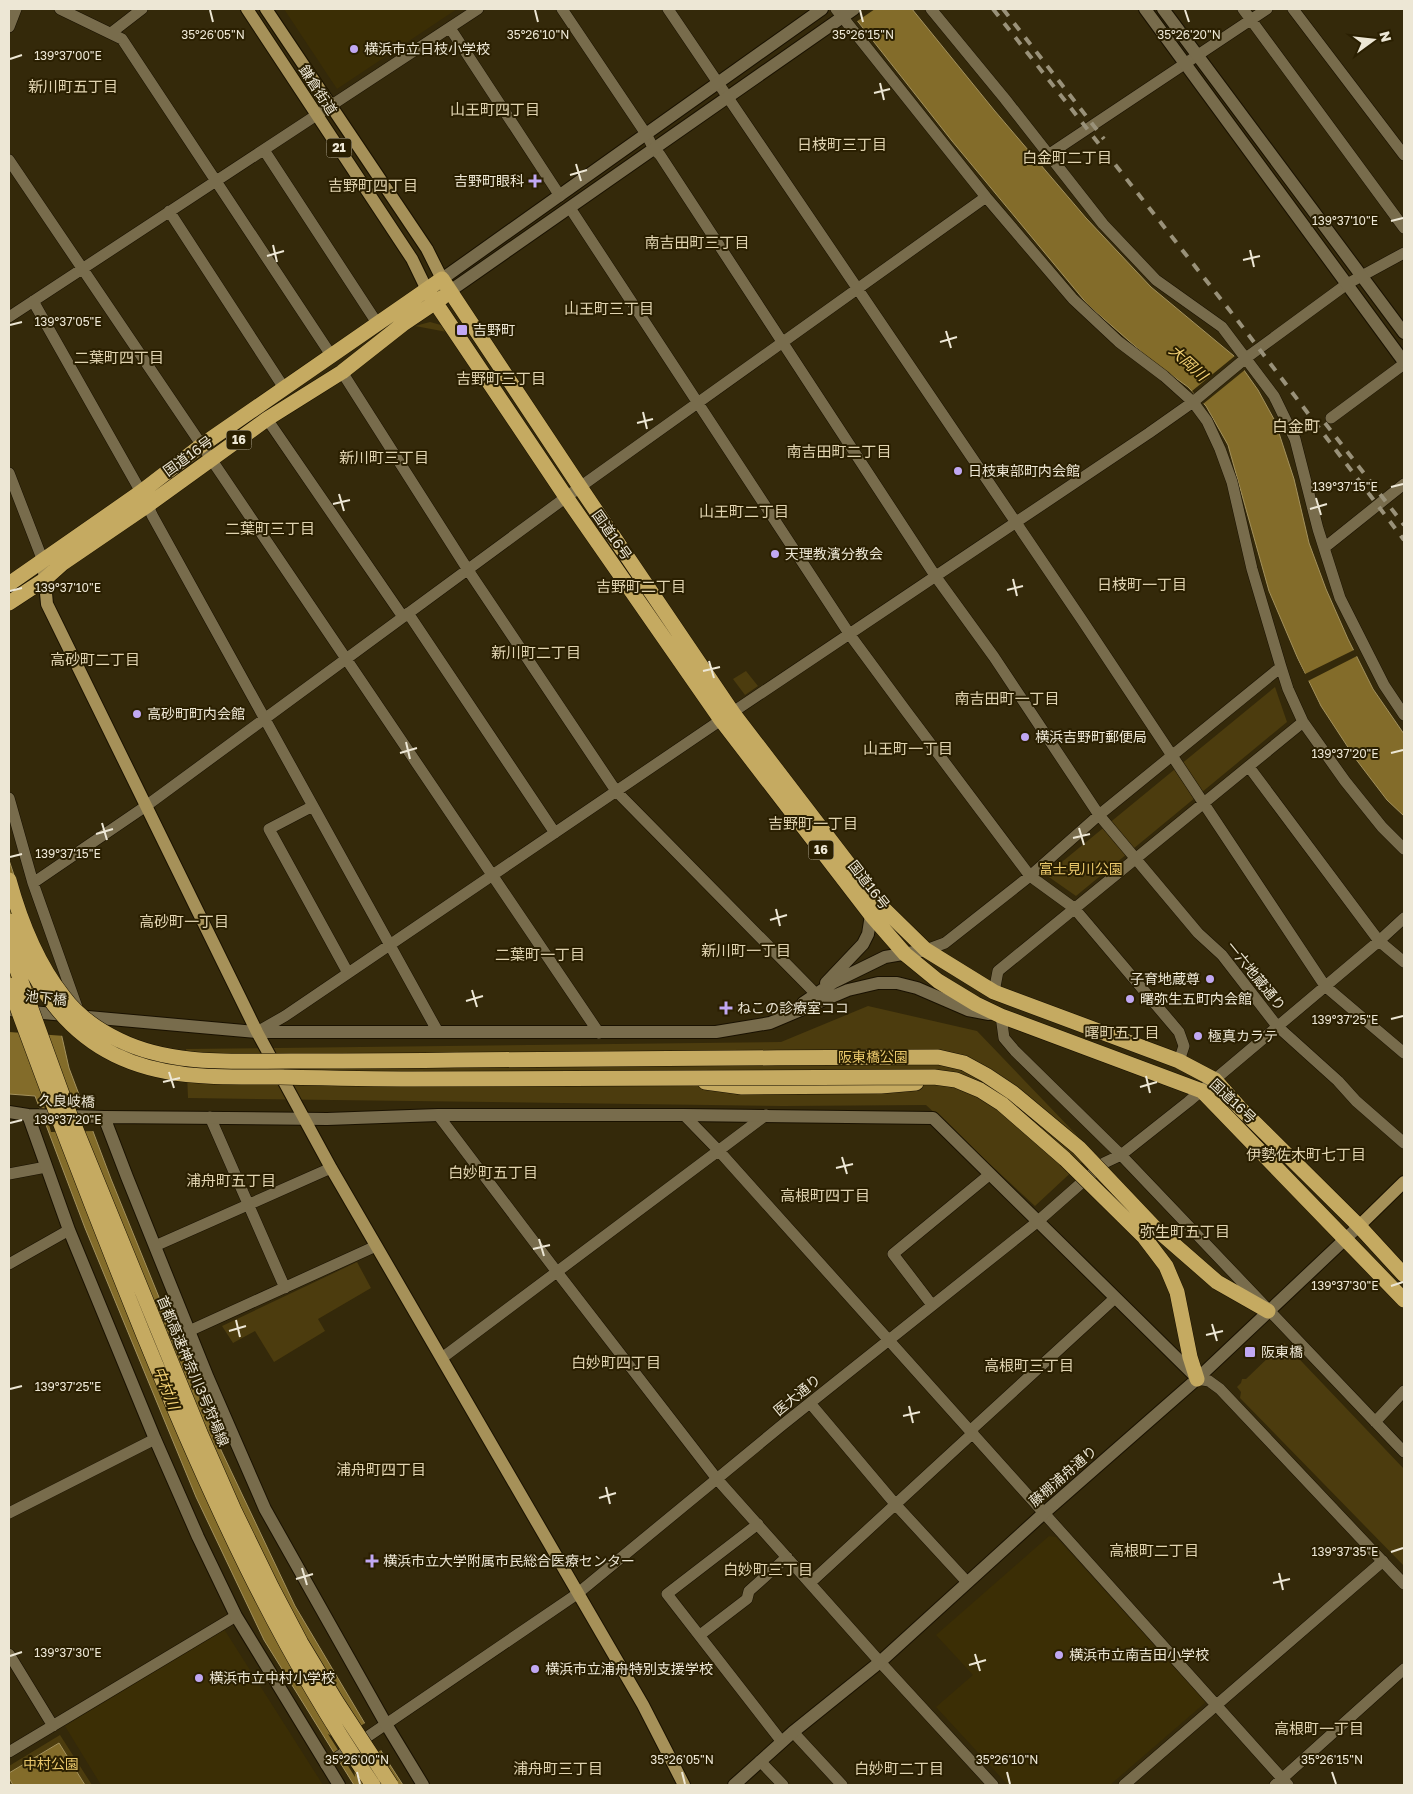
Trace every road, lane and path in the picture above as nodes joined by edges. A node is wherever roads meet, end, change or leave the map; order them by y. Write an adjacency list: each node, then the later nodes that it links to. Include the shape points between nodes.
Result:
1 (16, 9): 19 (street)
2 (60, 9): 21 (street)
3 (142, 9): 21 (street)
4 (247, 9): 27 (main road, 鎌倉街道 / 21)
5 (266, 9): 26 (main road, 鎌倉街道 / 21)
6 (478, 9): 20 (street)
7 (562, 9): 28 (street, 一六地蔵通り)
8 (668, 9): 24 (street)
9 (822, 9): 24 (street)
10 (854, 9): 17 (street)
11 (931, 9): 32 (street)
12 (1145, 9): 23 (street)
13 (1163, 9): 22 (street)
14 (1243, 9): 18 (street)
15 (1267, 9): 18 (street)
16 (1292, 9): 31 (street)
17 (839, 14): 25 (street); 36 (street)
18 (1251, 20): 22 (street); 39 (street)
19 (9, 27)
20 (450, 28): 26 (street); 35 (street)
21 (110, 33): 34 (street, via 122,39)
22 (1197, 56): 23 (street); 42 (street)
23 (1185, 64): 32 (street); 43 (street)
24 (718, 83): 25 (street); 28 (street)
25 (729, 97): 29 (street); 45 (street)
26 (331, 106): 27 (street); 44 (main road, 鎌倉街道 / 21, via 427,249)
27 (317, 115): 30 (street); 46 (main road, 鎌倉街道 / 21, via 412,259)
28 (646, 134): 29 (street, 一六地蔵通り); 35 (street)
29 (654, 149): 37 (street); 51 (street, 一六地蔵通り)
30 (264, 150): 34 (street); 49 (street)
31 (1404, 154)
32 (1048, 155): 53 (street, via 1103,224 1156,280 1222,327)
33 (9, 160): 41 (street)
34 (216, 180): 38 (street); 52 (street)
35 (560, 196): 44 (street)
36 (986, 197): 45 (street); 57 (street, via 1073,299 1120,342)
37 (570, 208): 44 (street); 58 (street)
38 (169, 211): 41 (street); 56 (street)
39 (1404, 228)
40 (1404, 253): 42 (street)
41 (83, 268): 47 (street); 61 (street)
42 (1363, 276): 43 (street); 50 (street)
43 (1347, 284): 53 (street); 54 (street)
44 (446, 285): 46 (highway, 国道16号 / 16); 65 (highway, 国道16号 / 16)
45 (857, 288): 51 (street); 68 (street)
46 (431, 296): 49 (highway, 国道16号 / 16); 55 (highway, 国道16号 / 16, via 403,324); 66 (highway, 国道16号 / 16)
47 (33, 301): 48 (street); 67 (street)
48 (9, 317)
49 (377, 323): 52 (highway, 国道16号 / 16)
50 (1404, 333)
51 (782, 342): 58 (street); 72 (street, 一六地蔵通り)
52 (331, 355): 56 (highway, 国道16号 / 16)
53 (1244, 360): 57 (street); 69 (street, via 1274,396 1295,439)
54 (1404, 363): 59 (street)
55 (342, 372): 60 (highway, 国道16号 / 16); 71 (street)
56 (284, 388): 61 (highway, 国道16号 / 16)
57 (1195, 400): 68 (street); 79 (street, via 1220,449 1232,482 1252,569)
58 (698, 403): 65 (street); 77 (street)
59 (1331, 418)
60 (267, 419): 62 (highway, 国道16号 / 16); 76 (street)
61 (202, 445): 62 (street); 67 (highway, 国道16号 / 16)
62 (212, 459): 67 (highway, 国道16号 / 16); 78 (street)
63 (9, 473): 70 (street)
64 (1404, 484): 69 (street)
65 (580, 487): 66 (street); 81 (highway, 国道16号 / 16)
66 (566, 497): 71 (street); 81 (highway, 国道16号 / 16)
67 (144, 499): 70 (highway, 国道16号 / 16); 73 (highway, 国道16号 / 16); 82 (street)
68 (1016, 523): 72 (street); 84 (street)
69 (1324, 548): 80 (street, via 1340,598 1384,685)
70 (43, 561): 73 (main road); 74 (highway, 国道16号 / 16)
71 (468, 570): 76 (street); 86 (street)
72 (936, 577): 77 (street); 91 (street, 一六地蔵通り)
73 (44, 580): 75 (highway, 国道16号 / 16); 89 (main road, via 47,604)
74 (9, 584)
75 (9, 603)
76 (405, 615): 78 (street); 92 (street)
77 (850, 635): 81 (street); 96 (street)
78 (346, 658): 82 (street); 95 (street)
79 (1281, 667): 83 (street); 84 (street)
80 (1404, 714)
81 (727, 716): 86 (street); 100 (highway, 国道16号 / 16); 106 (highway, 国道16号 / 16, via 880,905)
82 (264, 718): 89 (street); 90 (street)
83 (1303, 722): 85 (street); 93 (street, via 1345,781)
84 (1172, 757): 88 (street); 91 (street)
85 (1249, 767): 88 (street); 103 (street)
86 (616, 791): 92 (street); 113 (street)
87 (9, 798): 98 (street)
88 (1202, 804): 94 (street); 111 (street)
89 (146, 806): 98 (street); 119 (main road)
90 (313, 806): 104 (street); 109 (street, via 269,829)
91 (1100, 815): 94 (street, 一六地蔵通り); 96 (street)
92 (555, 833): 95 (street)
93 (1404, 849)
94 (1137, 858): 99 (street); 118 (street, 一六地蔵通り, via 1198,933 1222,955)
95 (493, 875): 104 (street); 121 (street)
96 (1030, 876): 99 (street); 106 (street, via 945,944)
97 (9, 880): 146 (highway, bridge, via 29,938 62,996 95,1026 148,1051 196,1061 938,1057 964,1063 1013,1093 1078,1148)
98 (32, 883): 116 (street)
99 (1074, 908): 112 (street, via 998,971); 123 (street, via 1179,1032 1184,1046)
100 (871, 915): 107 (highway, 国道16号 / 16); 113 (street, via 863,944)
101 (1404, 918): 103 (street, 医大通り)
102 (9, 921): 146 (highway, bridge, via 46,995 78,1031 117,1056 166,1072 312,1078 934,1077 980,1090 1002,1104)
103 (1379, 941): 108 (street); 111 (street, 医大通り)
104 (390, 944): 109 (street); 120 (street)
105 (9, 948): 195 (highway, 首都高速神奈川3号狩場線, bridge, via 66,1105 234,1510 301,1643)
106 (926, 950): 107 (street); 112 (highway, 国道16号 / 16)
107 (905, 954): 113 (street, via 884,957); 115 (highway, 国道16号 / 16, via 938,981)
108 (1404, 962)
109 (348, 973): 119 (street)
110 (9, 985): 194 (highway, bridge, via 110,1252 204,1478 258,1591 307,1682)
111 (1325, 986): 118 (street, 医大通り); 122 (street)
112 (994, 992): 123 (highway, 国道16号 / 16)
113 (816, 994): 117 (street)
114 (9, 1010): 116 (street, 池下橋)
115 (1001, 1016): 117 (street, via 968,1010 917,988 878,983 848,990); 125 (highway, 国道16号 / 16); 136 (street, via 1004,1038 1015,1051)
116 (81, 1017): 119 (street, 池下橋)
117 (780, 1018): 121 (street, 池下橋, via 760,1026 716,1032)
118 (1276, 1026): 124 (street, 医大通り); 134 (street, 一六地蔵通り)
119 (257, 1032): 120 (street, 池下橋); 133 (main road)
120 (438, 1032): 121 (street, 池下橋)
121 (599, 1033)
122 (1404, 1053)
123 (1179, 1061): 124 (highway, 国道16号 / 16)
124 (1215, 1080): 125 (street, 医大通り); 144 (highway, 国道16号 / 16)
125 (1202, 1091): 136 (street, 医大通り); 147 (highway, 国道16号 / 16)
126 (9, 1112): 128 (street, 久良岐橋)
127 (684, 1114): 129 (street, 久良岐橋); 130 (street, 久良岐橋); 135 (street)
128 (28, 1115): 131 (street, 久良岐橋); 137 (street)
129 (438, 1115): 133 (street, 久良岐橋); 151 (street)
130 (766, 1115): 135 (street); 140 (street, 久良岐橋, via 933,1118)
131 (104, 1117): 132 (street, 久良岐橋); 148 (street)
132 (210, 1117): 133 (street, 久良岐橋); 142 (street)
133 (305, 1118): 138 (main road)
134 (1404, 1144)
135 (719, 1150): 151 (street); 159 (street)
136 (1121, 1155): 143 (street, 医大通り, via 1104,1163); 157 (street)
137 (46, 1167): 139 (street); 145 (street)
138 (331, 1168): 142 (street); 149 (main road)
139 (9, 1174)
140 (989, 1175): 143 (street, 久良岐橋); 156 (street, via 893,1254)
141 (1404, 1182): 144 (main road, 藤棚浦舟通り)
142 (249, 1205): 148 (street); 153 (street)
143 (1037, 1222): 154 (street, 久良岐橋); 156 (street, 医大通り)
144 (1359, 1226): 147 (street, 藤棚浦舟通り); 152 (highway, 国道16号 / 16)
145 (69, 1230): 150 (street); 166 (street)
146 (1149, 1232): 157 (highway, via 1217,1282); 161 (highway, via 1177,1292)
147 (1346, 1239): 155 (highway, 国道16号 / 16); 157 (street, 藤棚浦舟通り)
148 (155, 1246): 158 (street)
149 (376, 1246): 153 (street); 160 (main road)
150 (9, 1264)
151 (556, 1272): 160 (street); 168 (street)
152 (1404, 1275)
153 (285, 1288): 158 (street)
154 (1115, 1298): 161 (street, 久良岐橋); 165 (street)
155 (1404, 1300)
156 (932, 1305): 159 (street, 医大通り)
157 (1268, 1312): 161 (street, 藤棚浦舟通り); 164 (street)
158 (189, 1331): 185 (street, via 265,1509)
159 (888, 1340): 163 (street, 医大通り); 165 (street)
160 (442, 1358): 178 (main road)
161 (1198, 1379): 171 (street, 藤棚浦舟通り); 174 (street, via 1209,1381 1220,1389)
162 (1404, 1390): 164 (street)
163 (810, 1403): 168 (street, 医大通り); 169 (street)
164 (1375, 1422): 167 (street)
165 (972, 1432): 169 (street); 171 (street)
166 (155, 1438): 170 (street); 179 (street)
167 (1404, 1452)
168 (716, 1478): 172 (street); 178 (street, 医大通り)
169 (896, 1504): 175 (street); 176 (street)
170 (9, 1513)
171 (1044, 1513): 175 (street, 藤棚浦舟通り); 184 (street)
172 (758, 1524): 173 (street); 180 (street, via 667,1594)
173 (787, 1557): 176 (street); 180 (street, via 750,1591 747,1599)
174 (1383, 1561): 177 (street); 184 (street)
175 (967, 1582): 182 (street, 藤棚浦舟通り)
176 (810, 1583): 182 (street)
177 (1404, 1584)
178 (577, 1594): 185 (street, 医大通り); 197 (main road, via 643,1705)
179 (236, 1616): 186 (street); 191 (street)
180 (700, 1635): 188 (street)
181 (9, 1654): 186 (street)
182 (880, 1662): 187 (street, 藤棚浦舟通り); 201 (street)
183 (1404, 1669): 192 (street)
184 (1217, 1705): 192 (street); 202 (street)
185 (386, 1724): 191 (street, 医大通り); 196 (street)
186 (53, 1726): 189 (street)
187 (793, 1732): 188 (street, 藤棚浦舟通り); 200 (street)
188 (782, 1742): 190 (street, 藤棚浦舟通り)
189 (9, 1752)
190 (760, 1761): 198 (street, 藤棚浦舟通り); 199 (street)
191 (326, 1765): 193 (street)
192 (1282, 1783)
193 (339, 1785)
194 (373, 1785)
195 (391, 1785)
196 (423, 1785)
197 (684, 1785)
198 (734, 1785)
199 (783, 1785)
200 (842, 1785)
201 (993, 1785)
202 (1124, 1785)

